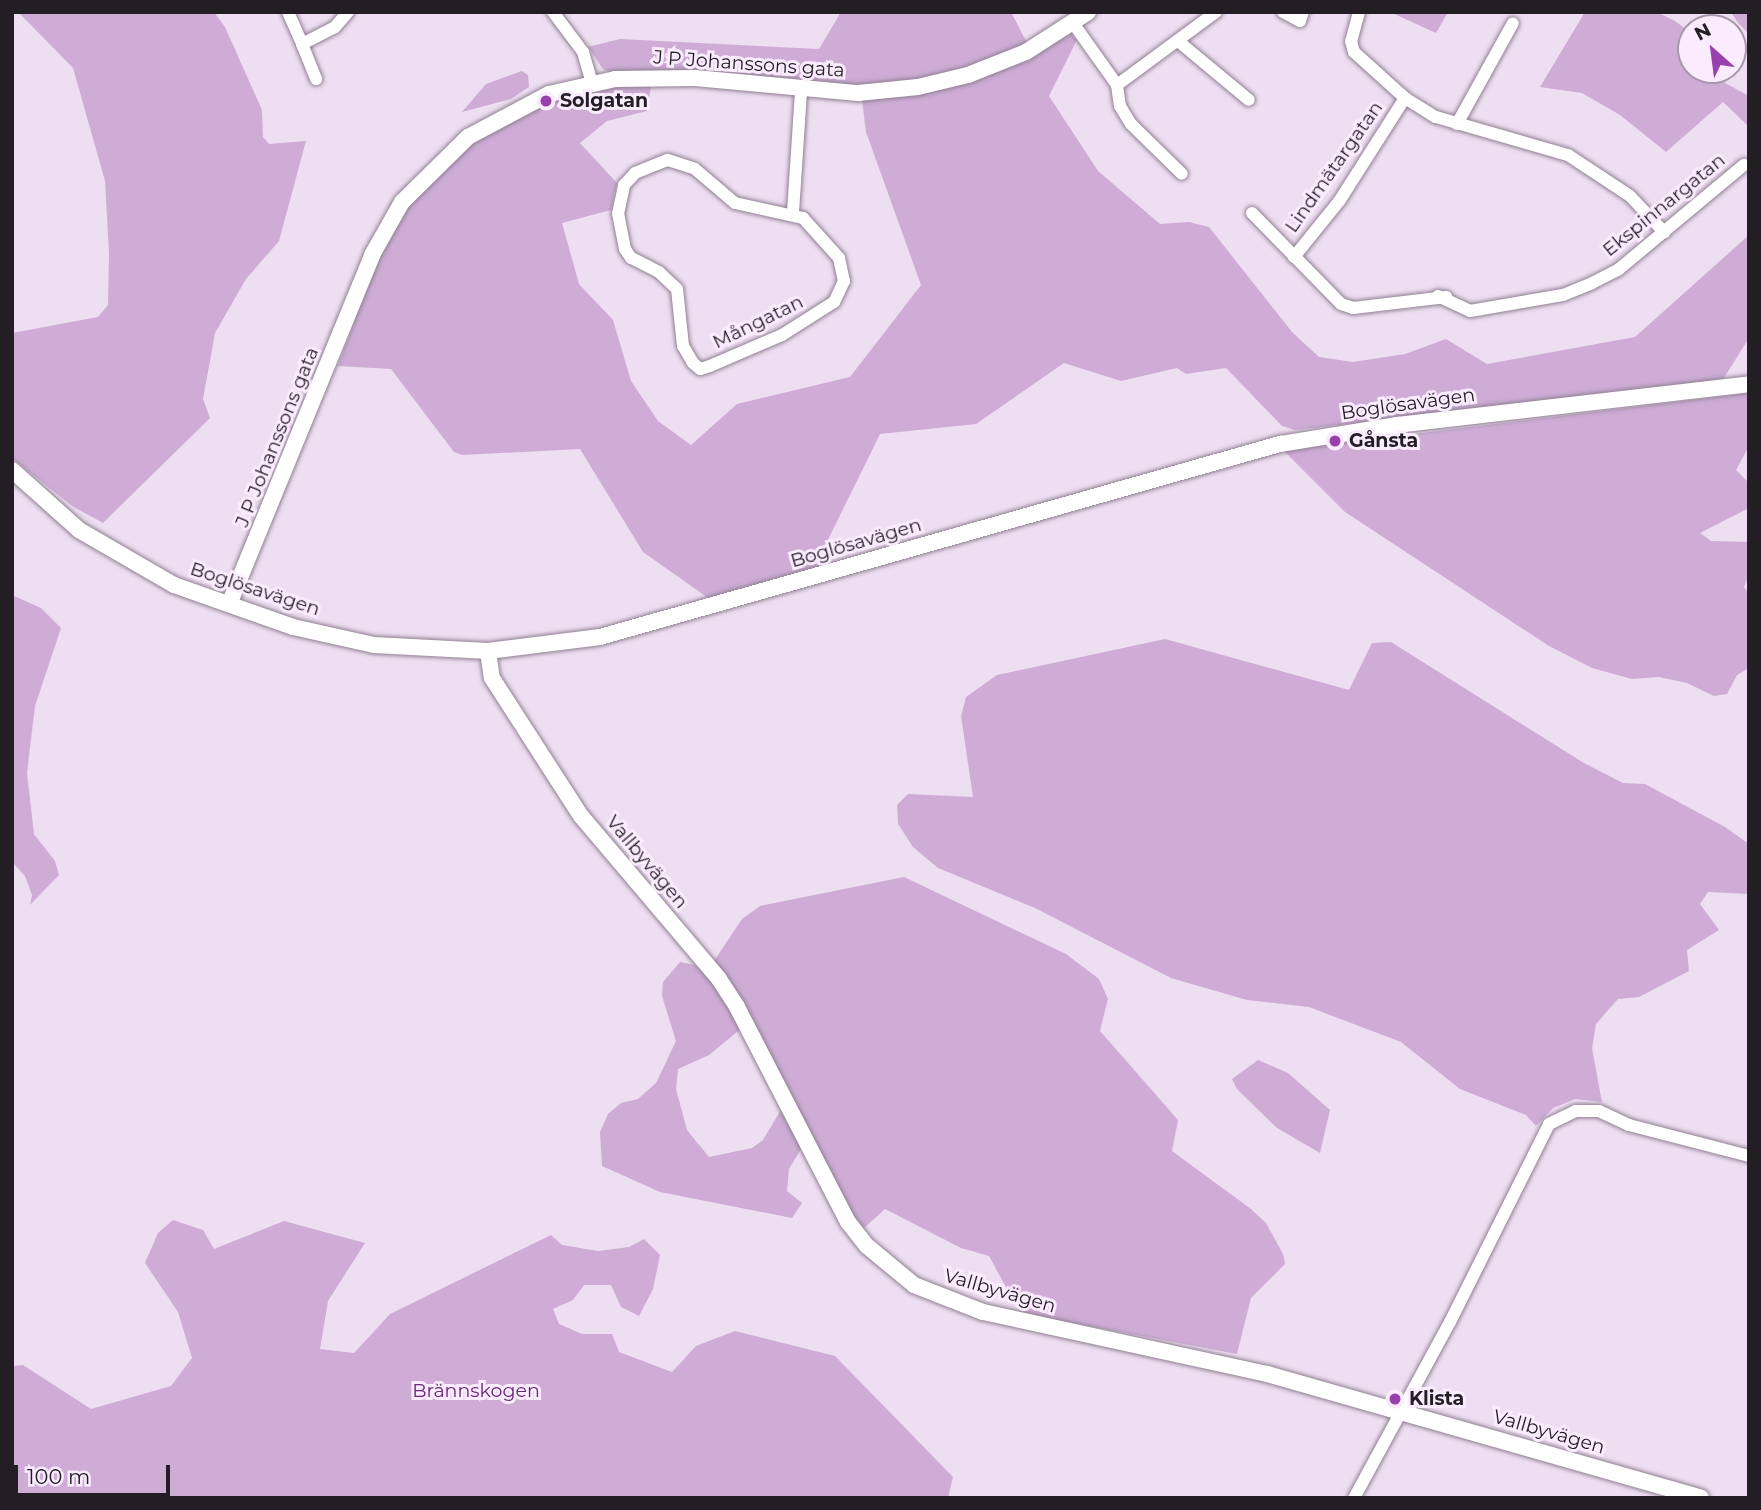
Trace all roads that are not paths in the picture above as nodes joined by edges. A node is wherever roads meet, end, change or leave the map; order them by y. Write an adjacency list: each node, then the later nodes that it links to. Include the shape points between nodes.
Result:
1 (288, 12): 12 (street)
2 (348, 12): 12 (street, via 335,27)
3 (553, 12): 14 (street, via 583,52)
4 (1088, 12): 9 (street, J P Johanssons gata)
5 (1216, 12): 11 (street)
6 (1283, 12): 7 (street, via 1300,21)
7 (1303, 12)
8 (1359, 12): 17 (street, via 1350,41 1354,52)
9 (1073, 23): 15 (street); 16 (street, J P Johanssons gata, via 1026,52 940,82 858,93)
10 (1513, 23): 19 (street)
11 (1178, 41): 15 (street); 18 (street)
12 (302, 44): 13 (street)
13 (316, 79)
14 (592, 83): 16 (street, J P Johanssons gata, via 653,76); 28 (street, J P Johanssons gata, via 526,103 468,136 402,202 372,255)
15 (1118, 85): 21 (street, via 1120,106 1132,124)
16 (801, 90): 22 (street)
17 (1405, 98): 19 (street); 25 (street, Lindmätargatan, via 1340,200)
18 (1249, 100)
19 (1457, 124): 24 (street, via 1568,155 1630,196)
20 (1744, 165): 24 (street, Ekspinnargatan)
21 (1182, 174)
22 (793, 212): 22 (street, Mångatan, via 735,203 682,162 649,165 624,186 618,214 625,249 677,289 683,346 700,369 782,335 824,311 841,292 844,281 839,258)
23 (1252, 213): 25 (street, Ekspinnargatan)
24 (1664, 232): 25 (street, Ekspinnargatan, via 1619,269 1592,283 1563,295 1489,309 1438,296 1353,308 1329,295)
25 (1294, 257)
26 (1749, 384): 29 (street, Boglösavägen, via 1397,425 1280,444 600,637)
27 (12, 470): 28 (street, Boglösavägen, via 79,530 174,584)
28 (230, 602): 29 (street, Boglösavägen, via 293,627 374,645)
29 (488, 651): 31 (street, Vallbyvägen, via 492,678 581,816 719,978 848,1222 890,1267 941,1298 983,1312 1267,1374)
30 (1749, 1156): 31 (street, via 1629,1125 1599,1111 1576,1111 1549,1124 1450,1322)
31 (1399, 1410): 32 (street); 33 (street, Vallbyvägen)
32 (1354, 1498)
33 (1701, 1498)

